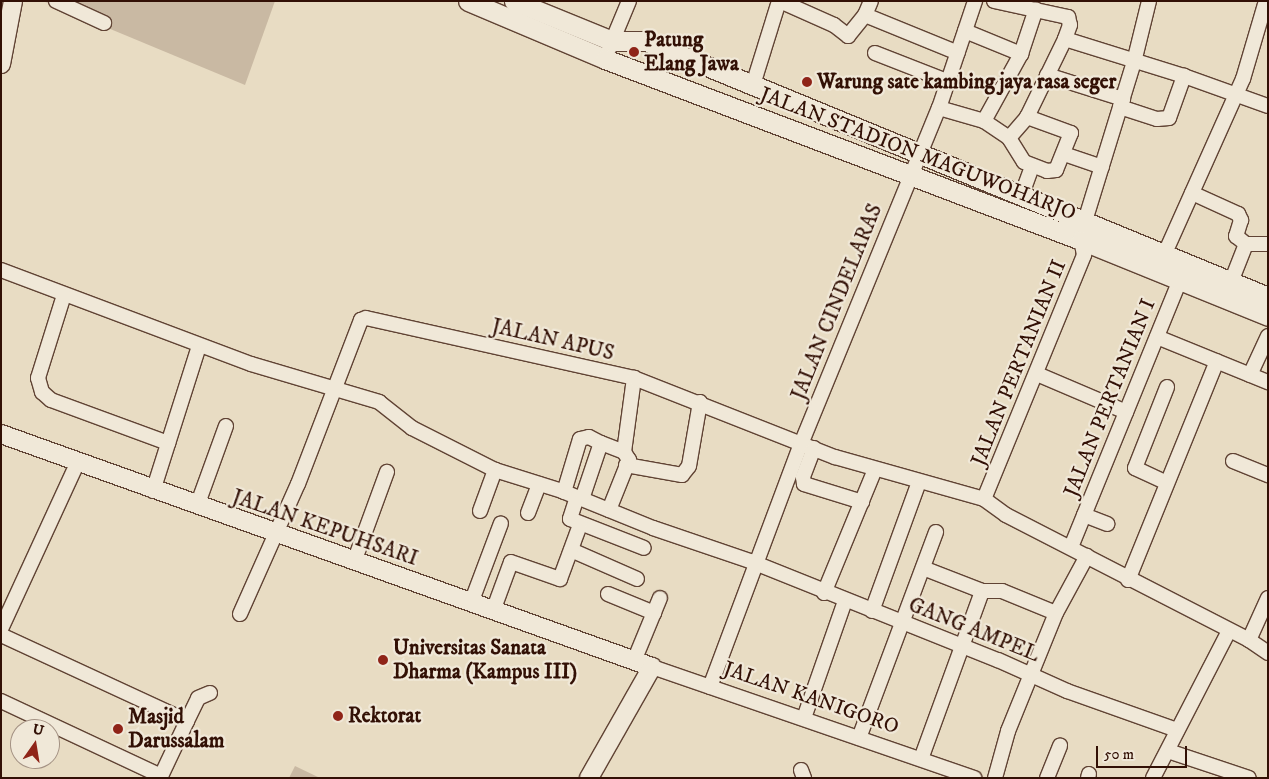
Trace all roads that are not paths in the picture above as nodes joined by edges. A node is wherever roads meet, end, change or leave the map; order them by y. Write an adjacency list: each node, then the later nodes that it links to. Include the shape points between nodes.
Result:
1 (13, 1): 23 (street)
2 (56, 1): 14 (street)
3 (468, 1): 18 (main road, JALAN STADION MAGUWOHARJO)
4 (514, 1): 18 (main road, JALAN STADION MAGUWOHARJO)
5 (629, 1): 18 (street)
6 (779, 1): 13 (street, via 834,25 848,36); 28 (street)
7 (872, 1): 13 (street)
8 (975, 1): 15 (street, JALAN CINDELARAS)
9 (994, 1): 12 (street)
10 (1149, 1): 22 (street, JALAN PERTANIAN II)
11 (1266, 1): 29 (street)
12 (1036, 9): 16 (street, via 1068,17 1070,25); 21 (street)
13 (866, 15): 20 (street)
14 (104, 23)
15 (965, 31): 20 (street, JALAN CINDELARAS); 21 (street)
16 (1064, 39): 22 (street); 25 (street)
17 (657, 45): 18 (main road, JALAN STADION MAGUWOHARJO, via 638,39); 24 (main road); 28 (main road, JALAN STADION MAGUWOHARJO)
18 (609, 50): 24 (main road, JALAN STADION MAGUWOHARJO)
19 (874, 52): 27 (street)
20 (958, 53): 27 (street, JALAN CINDELARAS)
21 (1021, 54): 34 (street)
22 (1134, 62): 26 (street); 30 (street, JALAN PERTANIAN II)
23 (1, 64)
24 (646, 73): 40 (main road, JALAN STADION MAGUWOHARJO)
25 (1047, 75): 30 (street); 33 (street)
26 (1184, 76): 29 (street); 30 (street, via 1169,118 1157,119)
27 (947, 81): 32 (street, JALAN CINDELARAS)
28 (753, 85): 37 (main road, JALAN STADION MAGUWOHARJO)
29 (1237, 93): 31 (street); 41 (street)
30 (1122, 103): 39 (street, JALAN PERTANIAN II)
31 (1268, 106)
32 (939, 108): 34 (street); 37 (street, JALAN CINDELARAS)
33 (1027, 116): 35 (street); 36 (street, via 1070,132)
34 (984, 121): 35 (street)
35 (1009, 138): 38 (street, via 1018,157)
36 (1064, 154): 38 (street, via 1056,170); 39 (street)
37 (920, 155): 40 (street, JALAN CINDELARAS); 42 (main road, JALAN STADION MAGUWOHARJO)
38 (1032, 166): 42 (street)
39 (1102, 167): 43 (street, JALAN PERTANIAN II)
40 (911, 176): 44 (main road, JALAN STADION MAGUWOHARJO); 70 (street, JALAN CINDELARAS)
41 (1192, 193): 45 (street, via 1238,214 1241,220 1236,236); 47 (street)
42 (1022, 194): 43 (main road, JALAN STADION MAGUWOHARJO)
43 (1085, 221): 44 (street, JALAN PERTANIAN II); 47 (main road, JALAN STADION MAGUWOHARJO)
44 (1081, 240): 47 (main road, JALAN STADION MAGUWOHARJO); 58 (street, JALAN PERTANIAN II, via 1084,255)
45 (1246, 244): 46 (street); 50 (street)
46 (1268, 244)
47 (1161, 263): 49 (main road, JALAN STADION MAGUWOHARJO)
48 (1, 270): 51 (street, GANG AMPEL)
49 (1183, 272): 50 (main road, JALAN STADION MAGUWOHARJO); 53 (main road, JALAN STADION MAGUWOHARJO); 55 (street, JALAN PERTANIAN I)
50 (1231, 282): 52 (main road, JALAN STADION MAGUWOHARJO)
51 (64, 295): 56 (street, GANG AMPEL); 68 (street, via 38,378 42,392 51,400)
52 (1268, 297)
53 (1268, 316)
54 (1268, 336): 59 (street)
55 (1157, 337): 57 (street); 65 (street, JALAN PERTANIAN I)
56 (200, 346): 63 (street, GANG AMPEL); 68 (street)
57 (1217, 361): 59 (street); 79 (street)
58 (1037, 374): 65 (street); 83 (street, JALAN PERTANIAN II)
59 (1250, 375): 61 (street)
60 (634, 378): 63 (street, JALAN APUS, via 366,318 361,320); 64 (street, JALAN APUS); 71 (street)
61 (1268, 382)
62 (1167, 387): 79 (street, via 1135,468)
63 (335, 390): 75 (street, GANG AMPEL, via 379,402 412,428); 94 (street, JALAN APUS, via 298,484)
64 (700, 402): 70 (street, JALAN APUS); 71 (street, via 689,466 682,475)
65 (1126, 412): 89 (street, JALAN PERTANIAN I)
66 (226, 426): 85 (street)
67 (1, 434): 73 (street, JALAN KEPUHSARI)
68 (168, 443): 81 (street)
69 (601, 443): 71 (street); 82 (street); 82 (street, via 589,438 580,439)
70 (807, 446): 74 (street, JALAN APUS); 84 (street, via 804,484); 100 (street)
71 (625, 459): 86 (street)
72 (1234, 461): 77 (street)
73 (76, 464): 81 (street, JALAN KEPUHSARI); 117 (street)
74 (875, 469): 78 (street, JALAN APUS); 84 (street)
75 (495, 470): 80 (street, GANG AMPEL); 87 (street)
76 (387, 472): 99 (street)
77 (1268, 475)
78 (919, 482): 83 (street, JALAN APUS); 112 (street)
79 (1165, 482): 103 (street)
80 (539, 484): 82 (street, GANG AMPEL); 88 (street)
81 (154, 491): 85 (street, JALAN KEPUHSARI)
82 (574, 496): 86 (street, GANG AMPEL); 92 (street, via 570,519)
83 (984, 499): 95 (street, via 1006,515)
84 (862, 502): 105 (street)
85 (197, 506): 94 (street, JALAN KEPUHSARI)
86 (609, 510): 100 (street, GANG AMPEL)
87 (480, 512)
88 (528, 513)
89 (1084, 514): 91 (street); 95 (street, JALAN PERTANIAN I)
90 (501, 523): 110 (street)
91 (1107, 524)
92 (580, 525): 96 (street); 97 (street)
93 (936, 532): 101 (street)
94 (274, 534): 99 (street, JALAN KEPUHSARI); 115 (street, JALAN APUS)
95 (1070, 547): 98 (street)
96 (644, 548)
97 (571, 550): 102 (street); 111 (street, via 560,579 512,562)
98 (1087, 556): 103 (street); 114 (street)
99 (354, 562): 110 (street, JALAN KEPUHSARI)
100 (757, 565): 105 (street, GANG AMPEL); 126 (street)
101 (923, 568): 104 (street); 116 (street)
102 (638, 579)
103 (1128, 580): 118 (street)
104 (982, 591): 114 (street, via 1002,591); 121 (street)
105 (824, 593): 109 (street, GANG AMPEL)
106 (608, 594): 113 (street)
107 (660, 598): 113 (street)
108 (1268, 598): 120 (street)
109 (845, 601): 112 (street, GANG AMPEL); 129 (street)
110 (471, 603): 111 (street, JALAN KEPUHSARI)
111 (493, 611): 123 (street, JALAN KEPUHSARI)
112 (872, 611): 116 (street, GANG AMPEL)
113 (654, 613): 123 (street)
114 (1056, 613): 125 (street)
115 (240, 614)
116 (902, 622): 121 (street, GANG AMPEL); 132 (street)
117 (1, 629)
118 (1228, 631): 120 (street); 131 (street)
119 (1, 635): 130 (street)
120 (1249, 640): 122 (street)
121 (963, 646): 125 (street, GANG AMPEL); 135 (street)
122 (1268, 653)
123 (634, 661): 124 (street, JALAN KANIGORO)
124 (652, 667): 126 (street, JALAN KANIGORO); 137 (street)
125 (1032, 676): 131 (street, GANG AMPEL); 139 (street, via 1008,731)
126 (710, 687): 129 (street, JALAN KANIGORO)
127 (210, 693): 130 (street, via 198,698)
128 (1, 701): 136 (street)
129 (804, 718): 132 (street, JALAN KANIGORO)
130 (187, 721): 136 (street)
131 (1177, 730): 134 (street)
132 (859, 738): 135 (street, JALAN KANIGORO)
133 (1060, 745): 140 (street)
134 (1168, 751): 141 (street); 142 (street)
135 (921, 758): 138 (street, JALAN KANIGORO)
136 (160, 777)
137 (589, 778)
138 (974, 778)
139 (995, 778)
140 (1047, 778)
141 (1153, 778)
142 (1249, 778)

